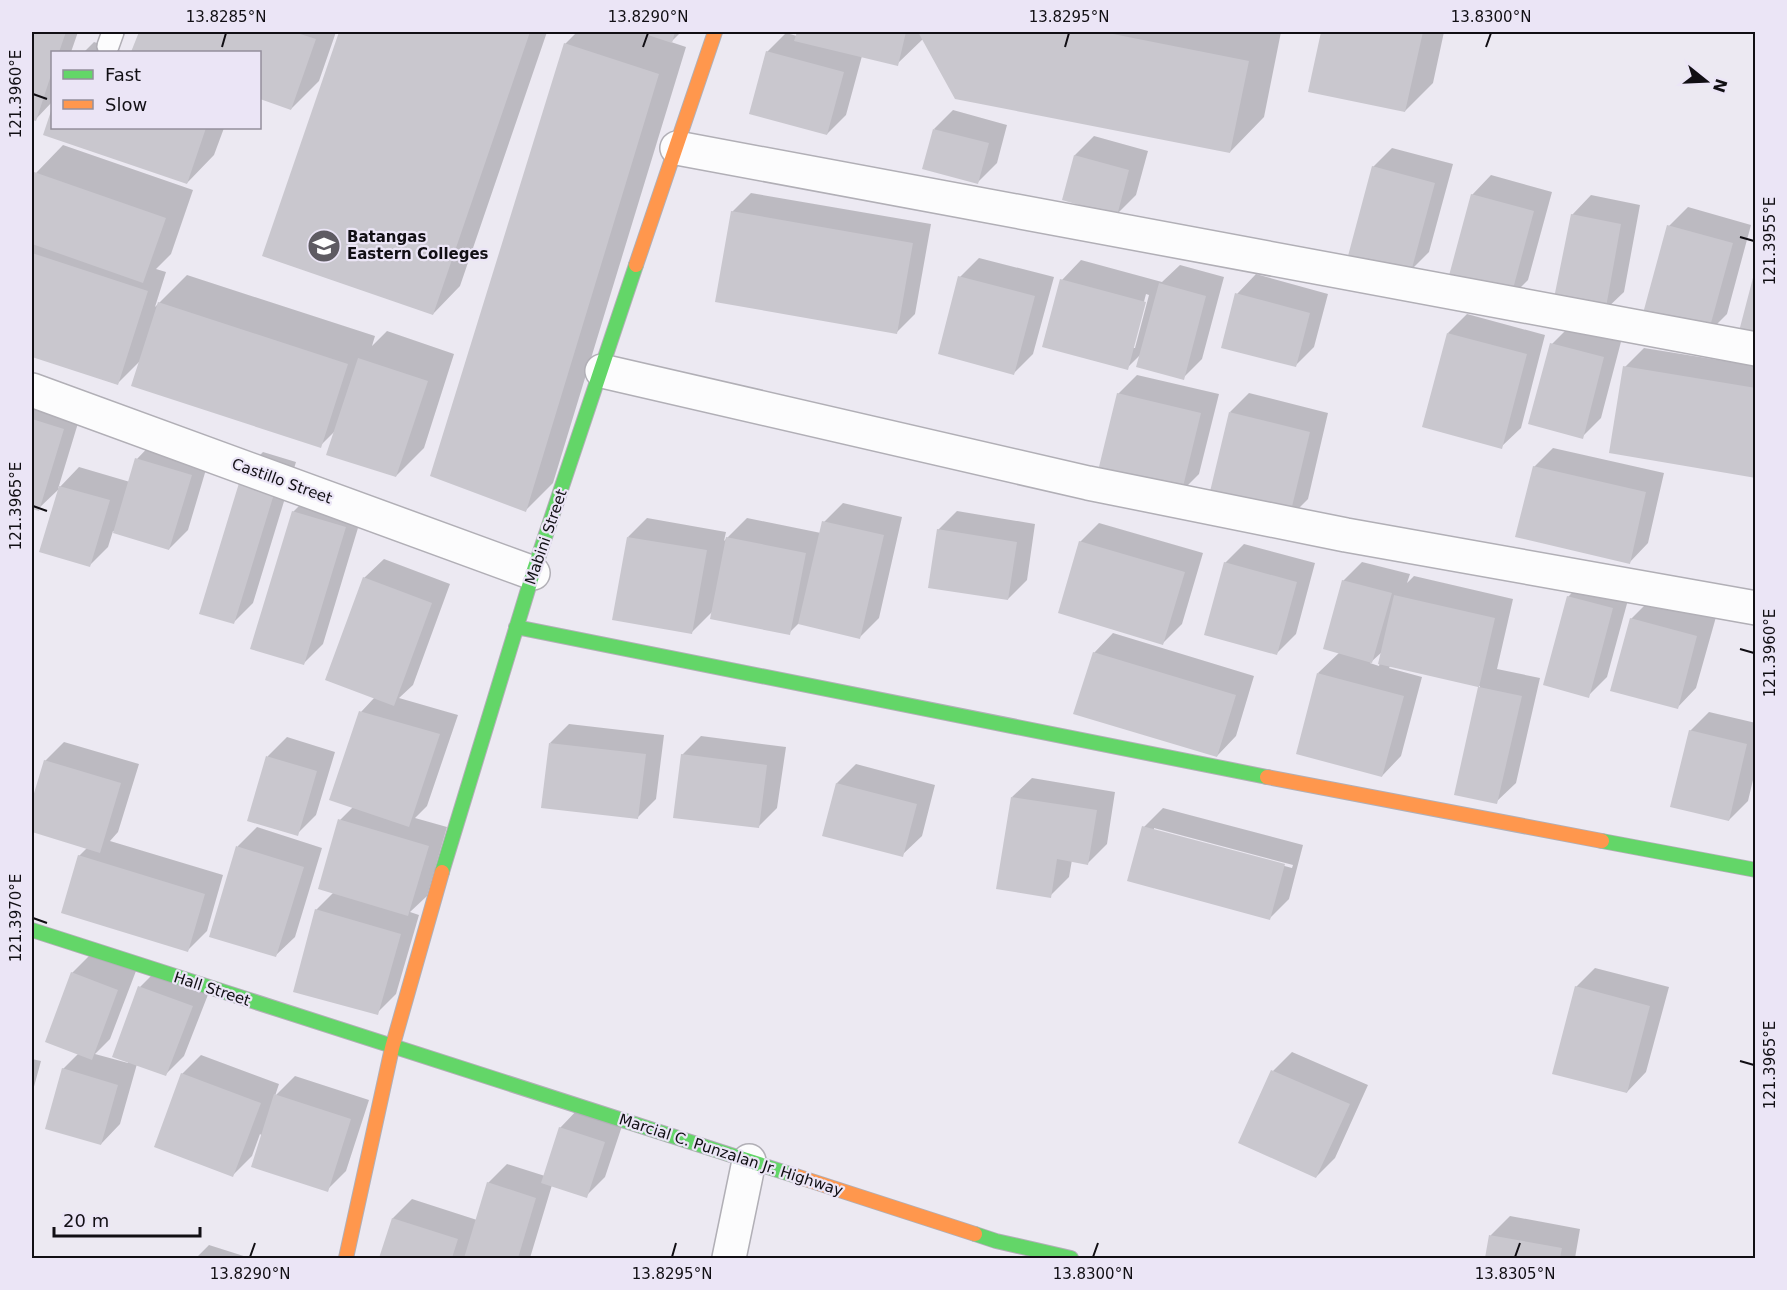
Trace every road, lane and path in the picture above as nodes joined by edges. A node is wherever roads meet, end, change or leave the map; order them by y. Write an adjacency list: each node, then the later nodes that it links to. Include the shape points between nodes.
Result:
1 (715, 32): 2 (street, Mabini Street)
2 (677, 148): 3 (street); 4 (street, Mabini Street)
3 (1755, 349)
4 (602, 371): 6 (street, Mabini Street); 7 (street, via 1088,483 1346,535)
5 (32, 390): 6 (street, Castillo Street)
6 (533, 573): 8 (street, Mabini Street)
7 (1755, 608)
8 (516, 627): 9 (street, via 1173,759); 11 (street, Mabini Street)
9 (1755, 870)
10 (32, 930): 11 (street, Hall Street)
11 (392, 1048): 12 (street, Marcial C. Punzalan Jr. Highway); 14 (street, Mabini Street)
12 (749, 1161): 13 (street, Marcial C. Punzalan Jr. Highway); 15 (street)
13 (994, 1250): 16 (street, Marcial C. Punzalan Jr. Highway)
14 (346, 1258)
15 (729, 1258)
16 (1071, 1258)

